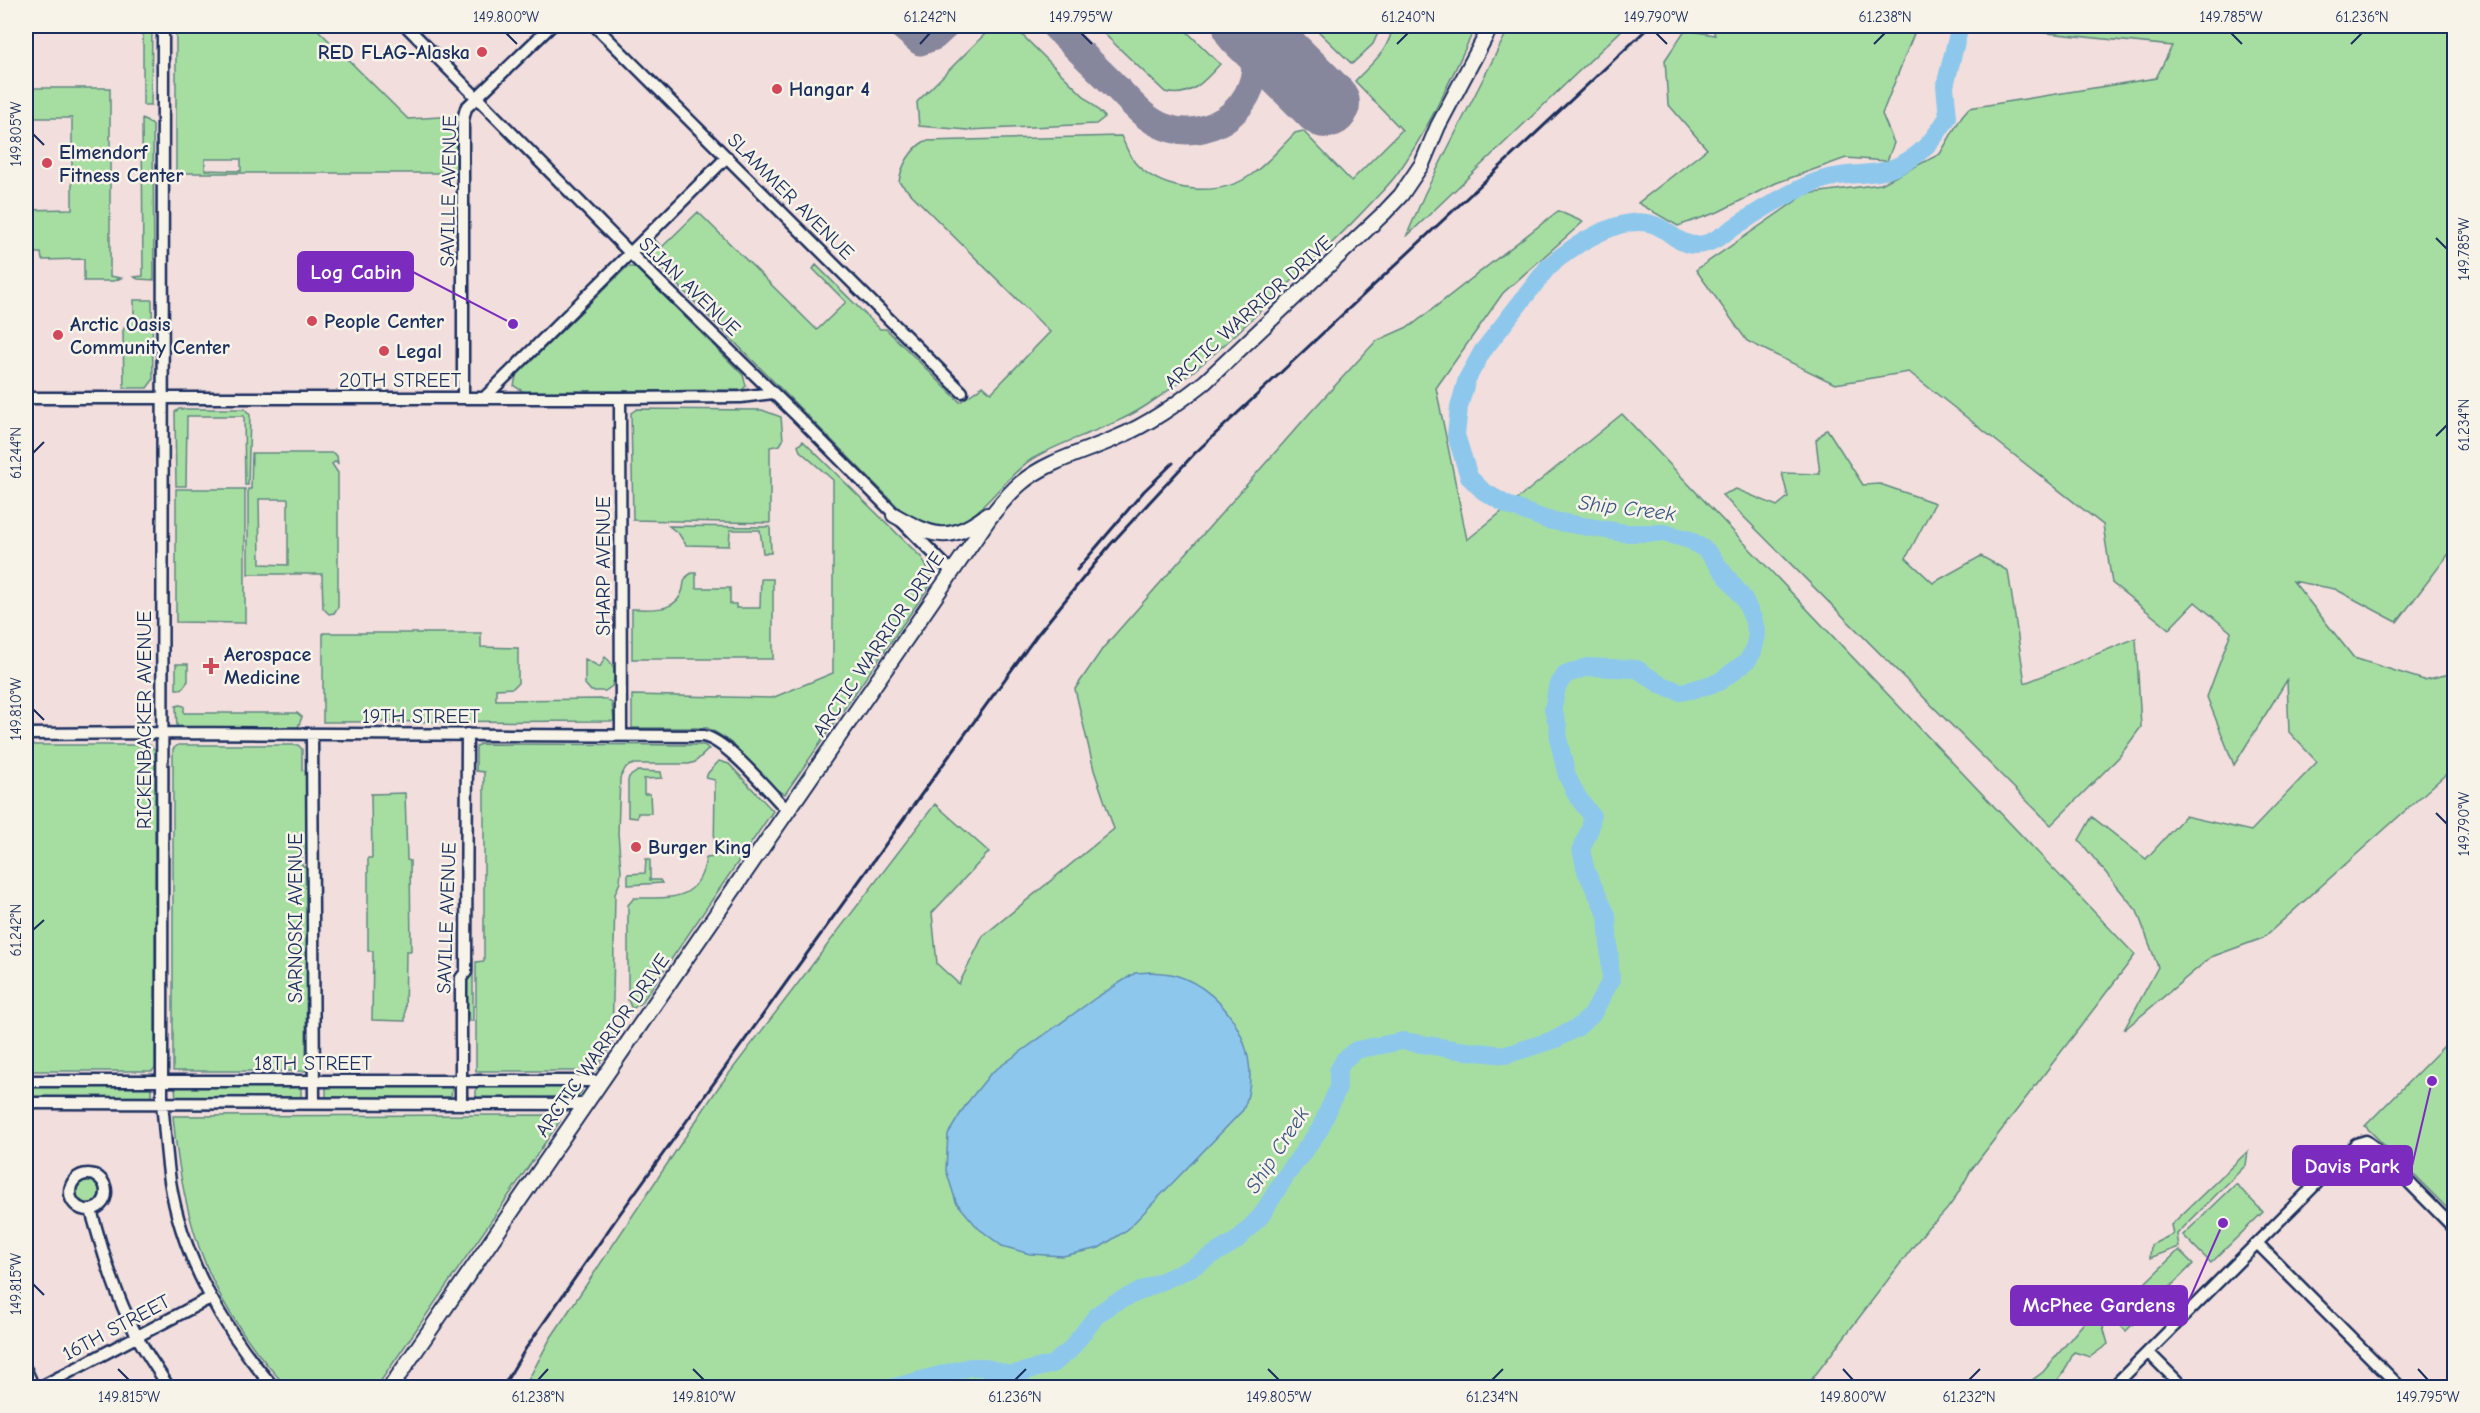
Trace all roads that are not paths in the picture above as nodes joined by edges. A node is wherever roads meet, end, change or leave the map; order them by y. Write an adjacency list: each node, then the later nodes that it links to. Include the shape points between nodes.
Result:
1 (163, 26): 11 (street, RICKENBACKER AVENUE)
2 (406, 26): 6 (street, SIJAN AVENUE)
3 (551, 26): 6 (street, SAVILLE AVENUE)
4 (595, 26): 7 (street, SLAMMER AVENUE)
5 (1491, 26): 16 (main road, ARCTIC WARRIOR DRIVE, via 1422,164 1384,213 1182,400 1126,434 1043,468)
6 (477, 96): 8 (street, SIJAN AVENUE); 12 (street, SAVILLE AVENUE, via 466,108 464,120)
7 (727, 157): 8 (street); 9 (street, SLAMMER AVENUE)
8 (630, 253): 10 (street, SIJAN AVENUE); 14 (street)
9 (963, 392)
10 (773, 393): 15 (street, 20TH STREET); 17 (street, SIJAN AVENUE)
11 (163, 397): 12 (street, 20TH STREET); 13 (street, 20TH STREET); 19 (street, RICKENBACKER AVENUE)
12 (463, 397): 14 (street, 20TH STREET)
13 (26, 398)
14 (485, 398): 15 (street, 20TH STREET)
15 (620, 398): 23 (street, SHARP AVENUE)
16 (1000, 504): 17 (main road, via 975,524 959,532 940,534 924,532); 18 (main road, ARCTIC WARRIOR DRIVE)
17 (894, 515): 18 (street, SIJAN AVENUE)
18 (951, 571): 24 (main road, ARCTIC WARRIOR DRIVE)
19 (161, 733): 20 (street, 19TH STREET); 21 (street, 19TH STREET); 27 (street, RICKENBACKER AVENUE)
20 (26, 734)
21 (312, 734): 22 (street, 19TH STREET); 25 (street, SARNOSKI AVENUE)
22 (467, 734): 23 (street, 19TH STREET); 28 (street, SAVILLE AVENUE, via 466,972 461,978)
23 (621, 734): 24 (street, 19TH STREET, via 710,737 725,747)
24 (787, 810): 29 (main road, ARCTIC WARRIOR DRIVE)
25 (314, 1080): 27 (street, 18TH STREET); 28 (street, 18TH STREET); 32 (street, SARNOSKI AVENUE)
26 (26, 1081): 27 (street, 18TH STREET)
27 (163, 1081): 31 (street, RICKENBACKER AVENUE)
28 (461, 1081): 29 (street, 18TH STREET); 33 (street, SAVILLE AVENUE)
29 (601, 1081): 34 (main road, ARCTIC WARRIOR DRIVE)
30 (26, 1103): 31 (street, 18TH STREET)
31 (162, 1103): 32 (street, 18TH STREET); 38 (street, RICKENBACKER AVENUE, via 170,1182 184,1234)
32 (314, 1103): 33 (street, 18TH STREET)
33 (461, 1104): 34 (street, 18TH STREET)
34 (584, 1104): 46 (main road, ARCTIC WARRIOR DRIVE)
35 (91, 1210): 39 (street, via 112,1277)
36 (2454, 1228): 37 (street, via 2366,1141 2356,1144)
37 (2257, 1243): 40 (street); 49 (street)
38 (210, 1298): 39 (street, 16TH STREET); 45 (street, RICKENBACKER AVENUE)
39 (137, 1337): 43 (street, 16TH STREET); 44 (street)
40 (2148, 1352): 47 (street); 48 (street)
41 (26, 1370): 42 (street)
42 (34, 1388)
43 (39, 1388)
44 (169, 1388)
45 (274, 1388)
46 (390, 1388)
47 (2112, 1388)
48 (2184, 1388)
49 (2401, 1388)

